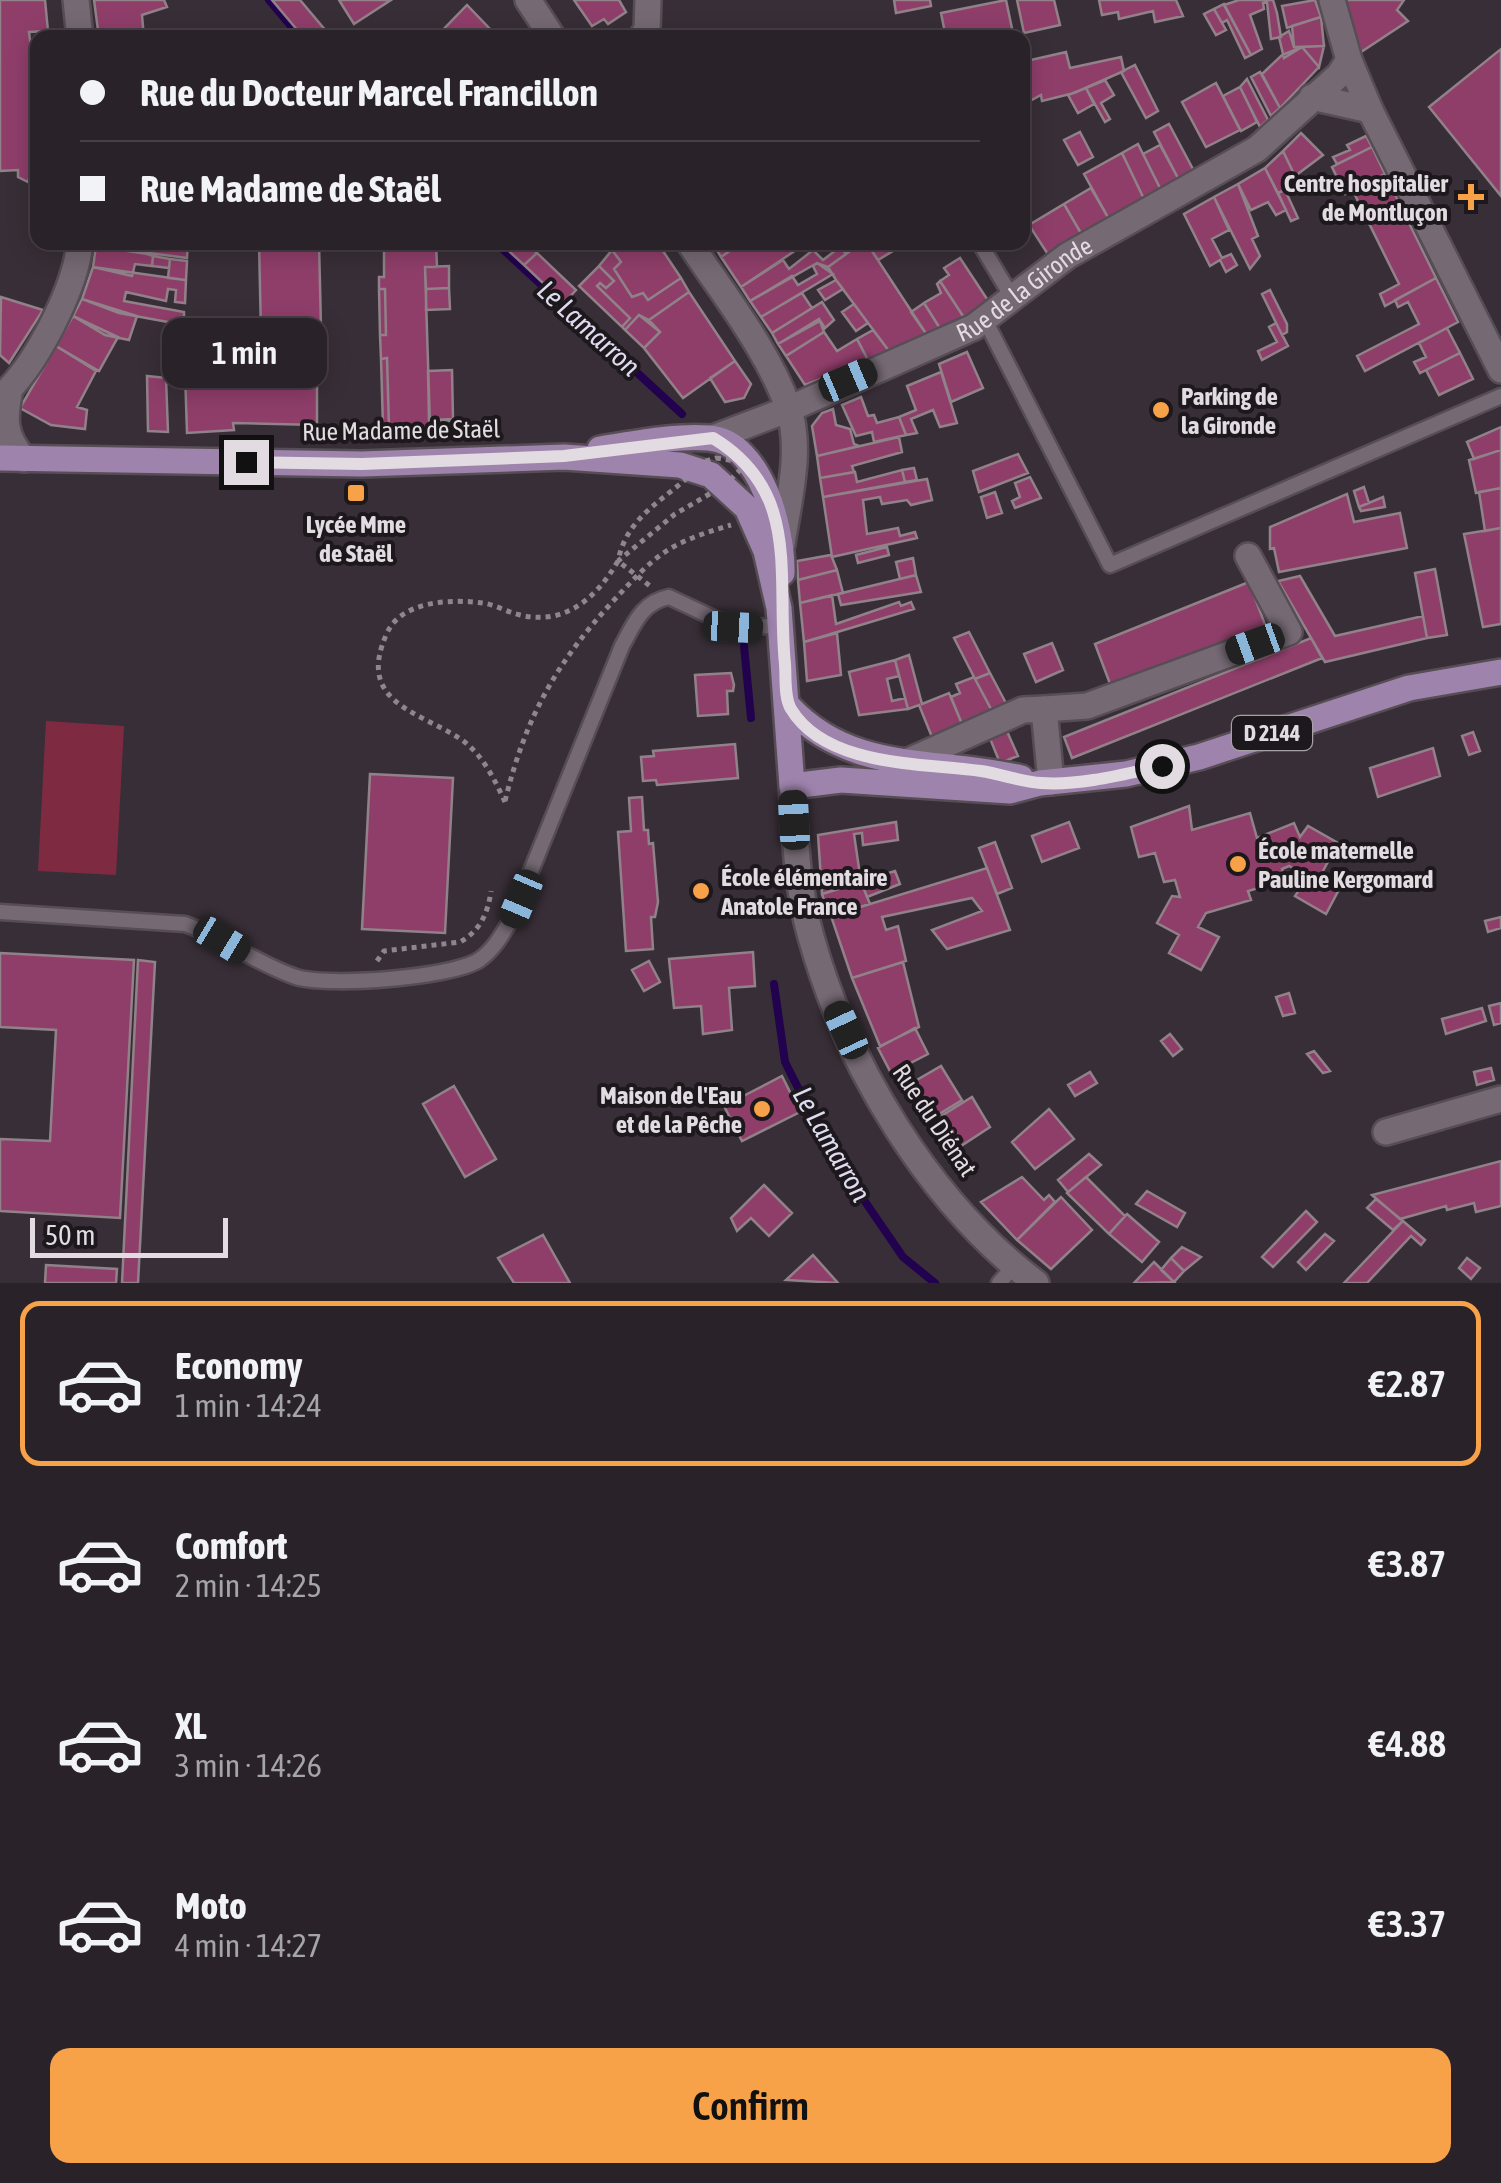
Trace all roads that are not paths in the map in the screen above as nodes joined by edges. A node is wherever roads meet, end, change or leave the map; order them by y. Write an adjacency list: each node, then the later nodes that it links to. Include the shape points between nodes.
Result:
1 (76, 0): 5 (street)
2 (528, 0): 6 (street)
3 (648, 0): 7 (street)
4 (1332, 0): 8 (street)
5 (79, 30)
6 (549, 30)
7 (648, 30)
8 (1349, 60): 9 (street, Rue de la Gironde); 10 (street)
9 (1312, 97): 10 (street); 14 (street, Rue de la Gironde, via 1257,149 1068,256)
10 (1370, 110): 16 (street)
11 (79, 250): 17 (street, via 54,320)
12 (693, 250): 19 (street)
13 (984, 250): 14 (lane)
14 (1012, 297): 15 (street, Rue de la Gironde)
15 (986, 320): 18 (lane, via 1110,565); 19 (street, Rue de la Gironde)
16 (1501, 370)
17 (5, 393): 22 (street)
18 (1501, 396)
19 (789, 409): 20 (street, Rue de la Gironde); 24 (street, via 792,475)
20 (713, 438): 21 (main road, Rue Madame de Staël); 24 (main road, Rue du Diénat, via 754,472)
21 (564, 456): 22 (main road, Rue Madame de Staël, via 362,464); 23 (main road, Rue Madame de Staël, via 696,470 725,485)
22 (12, 458)
23 (743, 515): 26 (main road, Rue du Diénat, via 766,551)
24 (782, 544): 26 (main road, Rue du Diénat)
25 (1248, 556): 29 (street, via 1289,632 1087,706)
26 (780, 617): 28 (main road, Rue du Diénat); 33 (lane, via 733,627 664,597 642,611 512,918 496,944 463,967 360,982 299,978 185,924)
27 (1501, 672): 31 (main road, D 2144, via 1409,688 1199,757)
28 (789, 707): 30 (main road, D 2144, via 813,732 856,754); 32 (main road, Rue du Diénat)
29 (1044, 709): 30 (street, via 1023,710); 31 (street)
30 (909, 761): 31 (main road, D 2144)
31 (1046, 783): 32 (main road, D 2144, via 1010,792 842,780)
32 (792, 786): 36 (street, Rue du Diénat, via 810,936 853,1044 899,1129)
33 (0, 912)
34 (1501, 1099): 35 (street)
35 (1386, 1132)
36 (1007, 1275): 37 (street, Rue du Diénat)
37 (1036, 1283)

